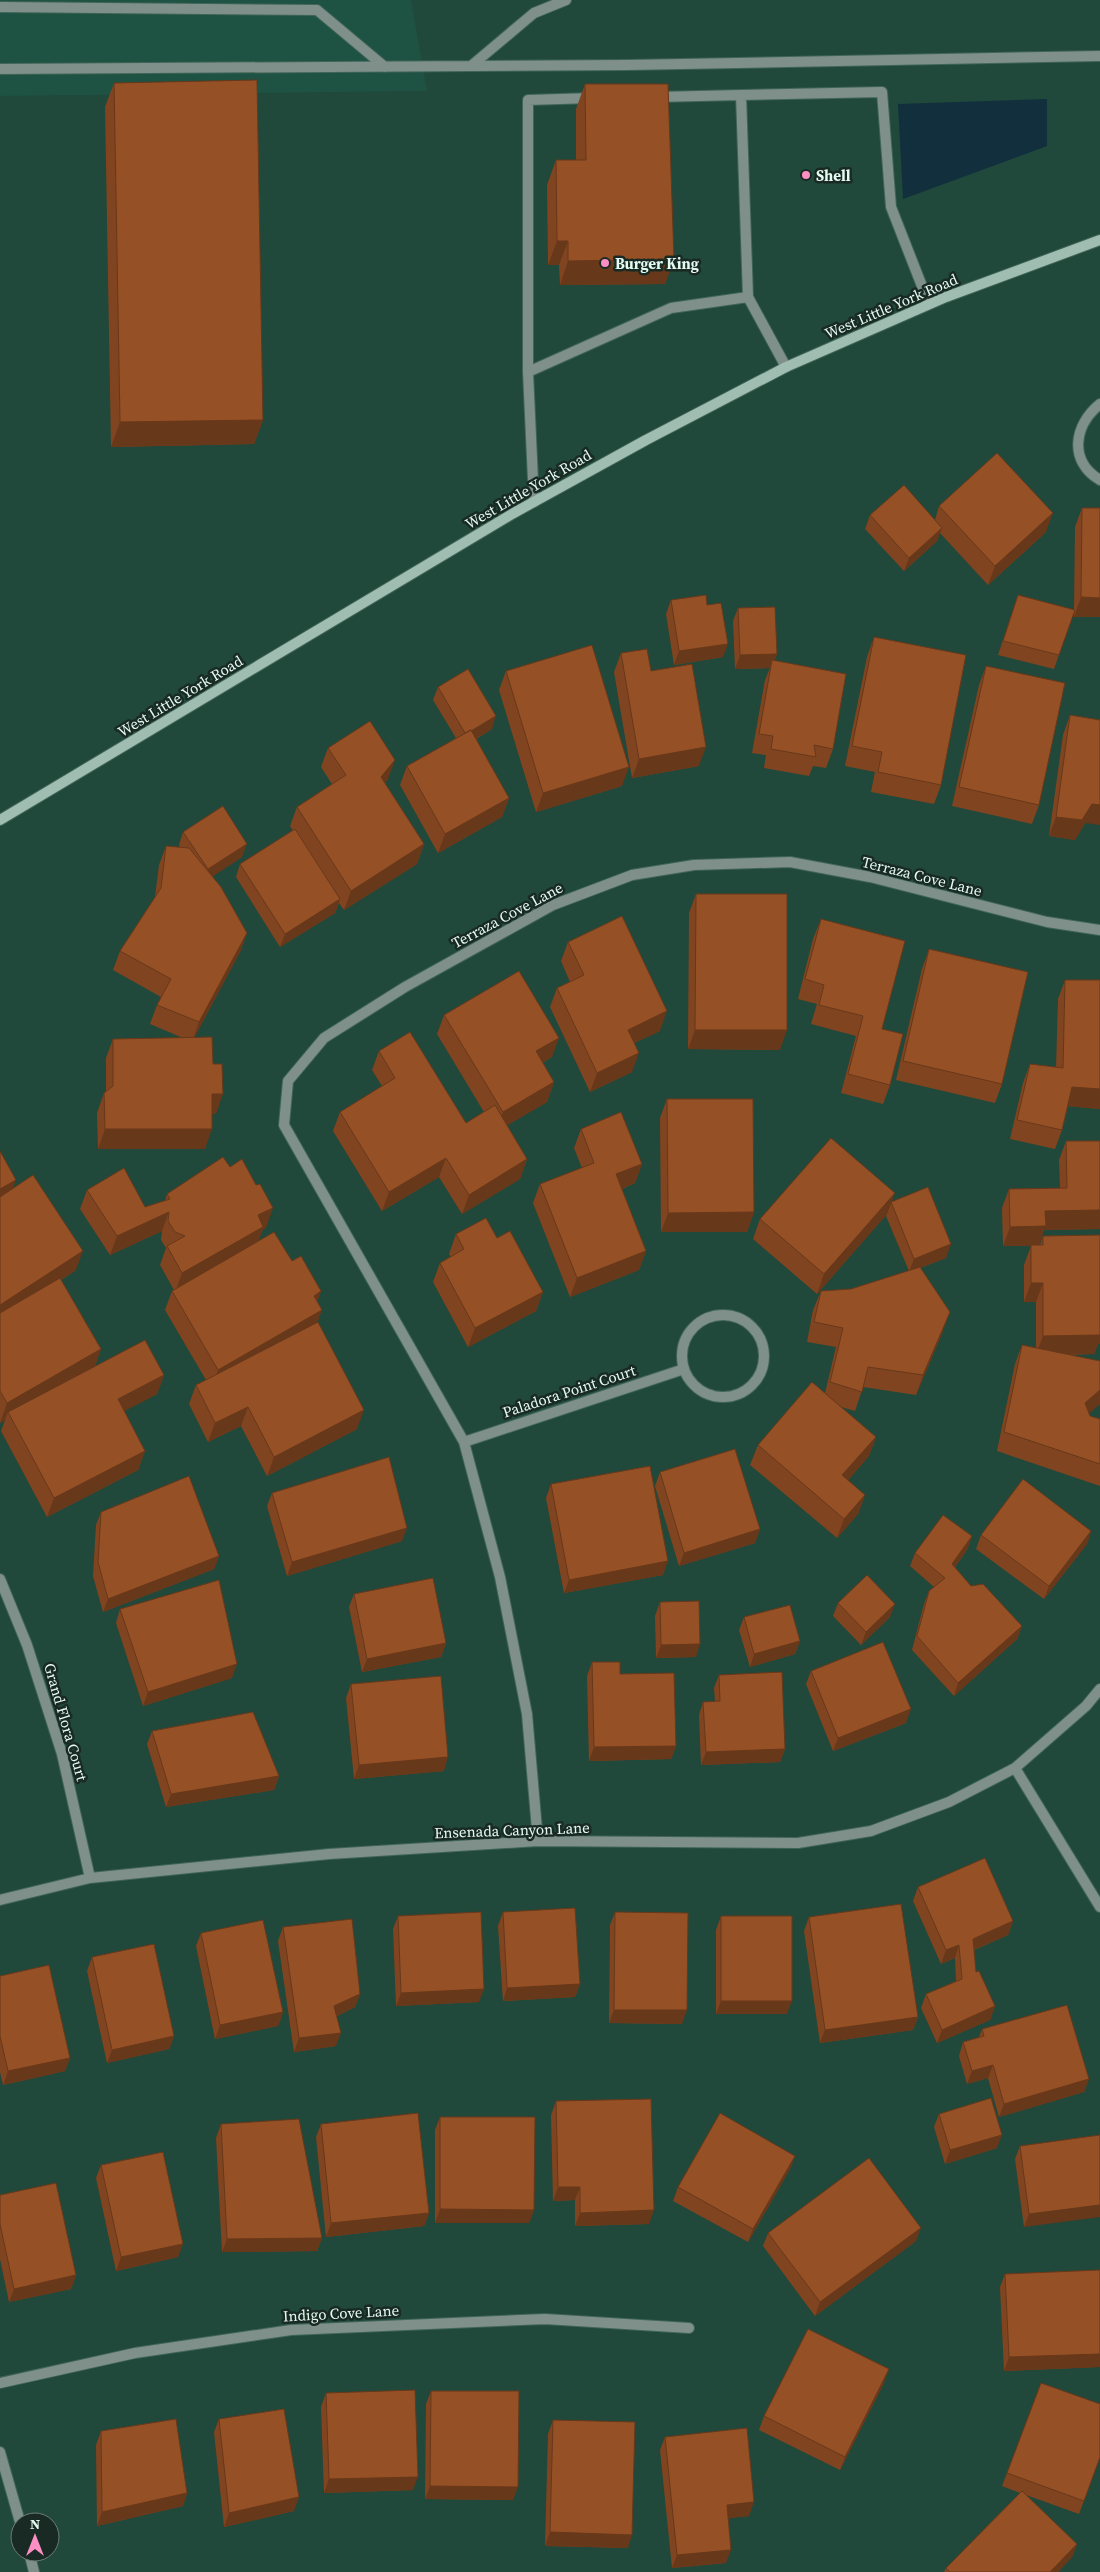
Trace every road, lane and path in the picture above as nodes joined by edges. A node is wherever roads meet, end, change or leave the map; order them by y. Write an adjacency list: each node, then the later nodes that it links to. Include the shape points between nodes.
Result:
1 (566, 0): 4 (street, via 534,12)
2 (0, 8): 5 (street, via 317,10)
3 (1100, 56): 4 (street)
4 (471, 66): 5 (street)
5 (385, 67): 6 (street)
6 (0, 69)
7 (741, 95): 8 (street); 11 (street); 12 (street, via 882,92 891,207)
8 (644, 97)
9 (605, 98): 14 (street, via 528,100)
10 (1100, 240): 12 (main road, West Little York Road)
11 (748, 297): 13 (street); 14 (street, via 671,308)
12 (929, 304): 13 (main road, West Little York Road)
13 (786, 368): 17 (main road, West Little York Road)
14 (528, 372): 17 (street)
15 (1100, 404): 16 (street, via 1089,413 1078,439 1079,453 1085,466)
16 (1100, 480)
17 (534, 502): 18 (main road, West Little York Road)
18 (0, 820)
19 (1100, 930): 21 (street, Terraza Cove Lane, via 1047,922 870,877 790,862 694,865 632,875 553,904 405,987 324,1038 288,1081 284,1125)
20 (684, 1369): 20 (street, via 690,1380 705,1392 723,1396 736,1394 748,1388 762,1368 762,1343 744,1321 731,1316 703,1320 684,1341); 21 (street, Paladora Point Court)
21 (464, 1442): 25 (street, via 500,1577 527,1714)
22 (0, 1579): 26 (street, Grand Flora Court, via 27,1644 62,1754)
23 (1100, 1688): 24 (street, Ensenada Canyon Lane, via 1086,1706)
24 (1014, 1768): 25 (street, Ensenada Canyon Lane, via 948,1802 871,1831 798,1843); 28 (street)
25 (538, 1840): 26 (street, Ensenada Canyon Lane, via 329,1854)
26 (90, 1878): 27 (street, Ensenada Canyon Lane)
27 (0, 1900)
28 (1100, 1907)
29 (688, 2328): 30 (street, Indigo Cove Lane, via 545,2319 292,2330 135,2353)
30 (0, 2383)
31 (0, 2452): 32 (street)
32 (17, 2512)

